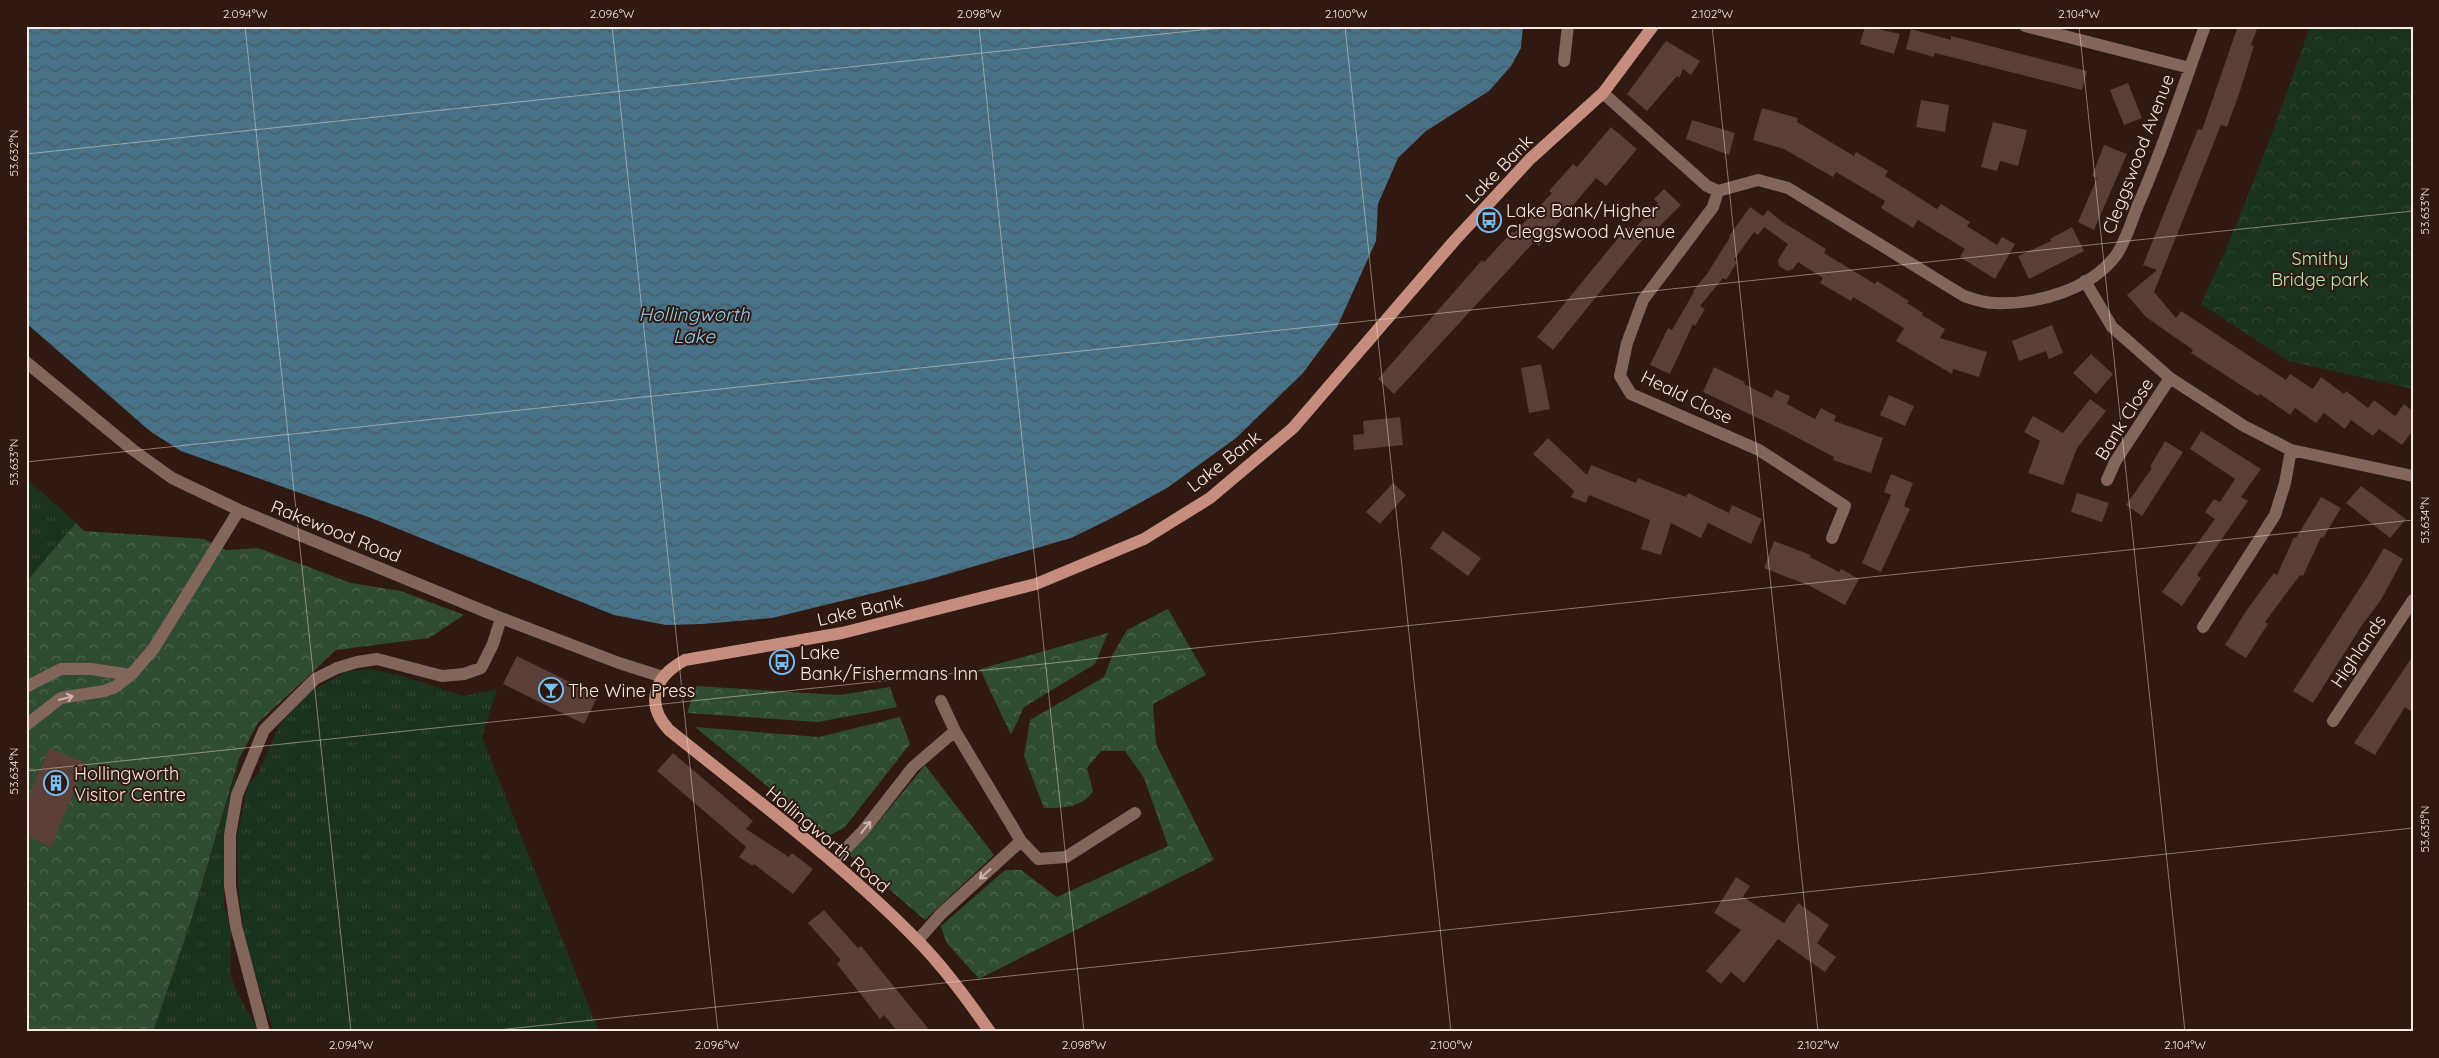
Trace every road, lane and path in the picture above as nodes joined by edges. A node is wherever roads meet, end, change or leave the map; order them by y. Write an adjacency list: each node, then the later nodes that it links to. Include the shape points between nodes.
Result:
1 (1568, 26): 5 (street)
2 (1654, 26): 7 (main road, Lake Bank)
3 (2025, 26): 6 (street)
4 (2205, 26): 6 (street, Cleggswood Avenue)
5 (1564, 61)
6 (2190, 68): 9 (street, Cleggswood Avenue, via 2118,253)
7 (1603, 93): 8 (street, via 1707,186); 21 (main road, Lake Bank, via 1530,159 1454,240 1293,428 1210,498 1144,539 1036,584 842,633 685,660)
8 (1718, 191): 9 (street, Cleggswood Avenue, via 1758,180 1788,188 1964,296 1982,301 2019,303 2050,297); 16 (street, Heald Close, via 1713,207 1643,300 1627,343 1620,376 1631,394 1759,450 1845,506)
9 (2085, 281): 11 (street, via 2112,327)
10 (26, 362): 15 (street, Rakewood Road, via 132,450 172,478)
11 (2170, 378): 12 (street, via 2244,426); 14 (street, Bank Close, via 2115,462)
12 (2291, 450): 13 (street); 19 (street, via 2275,515)
13 (2413, 476)
14 (2108, 480)
15 (239, 510): 18 (street, Rakewood Road); 20 (street, via 154,648)
16 (1832, 538)
17 (2413, 600): 24 (street, Highlands)
18 (502, 618): 21 (street, Rakewood Road); 31 (street, via 481,668 442,676 377,659 357,662 315,679 264,730 237,796 230,835 230,886 236,926)
19 (2203, 627)
20 (131, 675): 22 (street, via 91,669 61,669); 25 (street, one-way to 20, via 61,698 104,691)
21 (663, 677): 29 (main road, Hollingworth Road, via 655,695 655,707 659,719 669,730)
22 (26, 687)
23 (941, 701): 26 (street)
24 (2333, 720)
25 (26, 725)
26 (954, 731): 28 (street); 29 (street, one-way to 26, via 863,831 913,767)
27 (1135, 813): 28 (street, via 1066,856 1038,859)
28 (1021, 841): 30 (street, one-way to 30, via 941,914)
29 (833, 862): 30 (main road, Hollingworth Road)
30 (918, 940): 32 (main road, Hollingworth Road, via 962,992)
31 (264, 1032)
32 (990, 1032)

